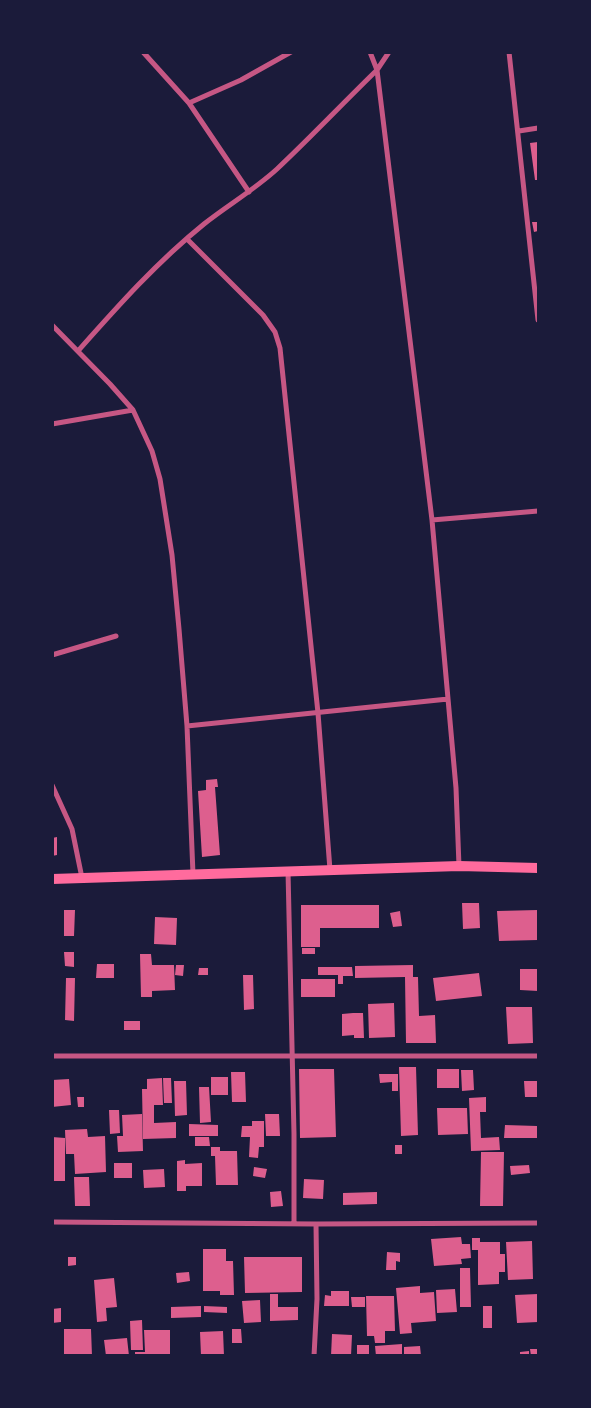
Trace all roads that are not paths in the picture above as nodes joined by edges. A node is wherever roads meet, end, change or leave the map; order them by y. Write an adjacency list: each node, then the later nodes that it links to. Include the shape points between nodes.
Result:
1 (143, 52): 7 (street)
2 (291, 52): 7 (street, via 241,80)
3 (370, 52): 6 (street)
4 (389, 52): 6 (street)
5 (509, 52): 9 (street)
6 (376, 70): 10 (street, via 276,170); 18 (street)
7 (189, 103): 10 (street)
8 (538, 128): 9 (street)
9 (519, 131): 12 (street)
10 (249, 192): 11 (street)
11 (186, 239): 14 (street, via 126,296); 22 (street, via 263,314 276,332)
12 (538, 320)
13 (52, 324): 14 (street)
14 (78, 351): 15 (street)
15 (133, 410): 16 (street); 23 (street, via 152,451 162,489 172,555)
16 (52, 424)
17 (538, 511): 18 (street)
18 (432, 520): 21 (street)
19 (116, 636): 20 (street)
20 (52, 655)
21 (448, 699): 22 (street); 25 (street)
22 (318, 713): 23 (street); 27 (street)
23 (187, 726): 29 (street)
24 (52, 785): 30 (street, via 72,829)
25 (459, 866): 26 (main road); 27 (main road)
26 (538, 868)
27 (330, 870): 28 (main road)
28 (288, 871): 29 (main road); 34 (street)
29 (193, 874): 30 (main road)
30 (83, 878): 31 (main road)
31 (52, 879)
32 (52, 1056): 34 (street)
33 (538, 1056): 34 (street)
34 (292, 1057): 37 (street)
35 (52, 1222): 37 (street)
36 (538, 1223): 38 (street)
37 (294, 1224): 38 (street)
38 (316, 1224): 39 (street)
39 (314, 1356)

